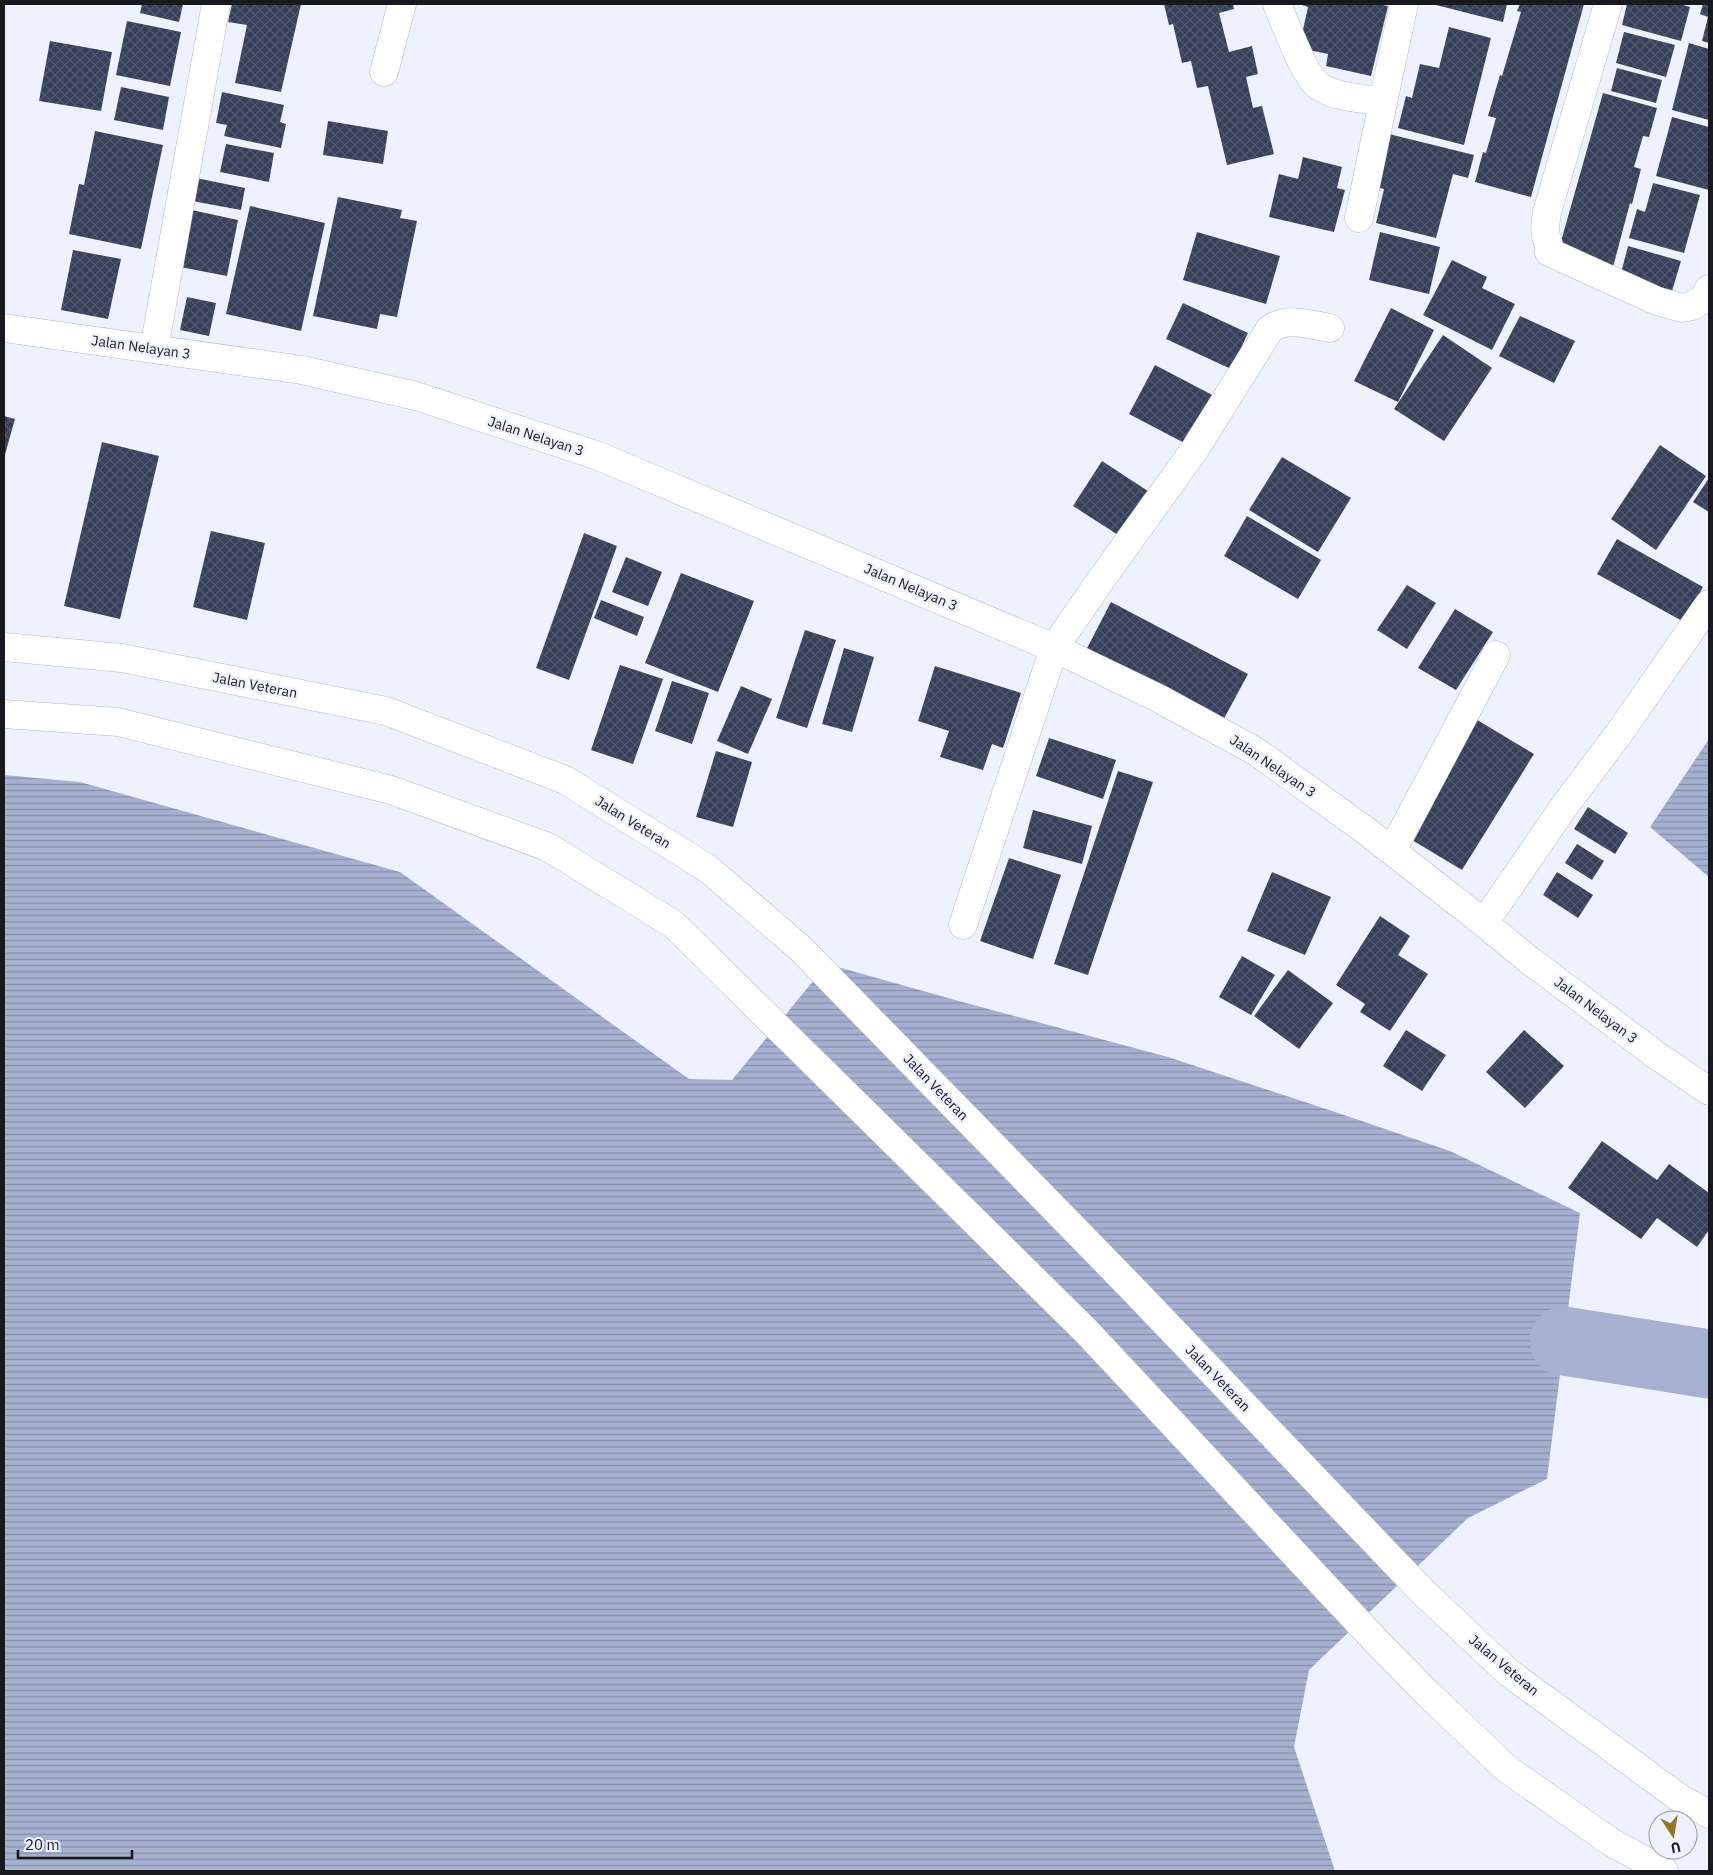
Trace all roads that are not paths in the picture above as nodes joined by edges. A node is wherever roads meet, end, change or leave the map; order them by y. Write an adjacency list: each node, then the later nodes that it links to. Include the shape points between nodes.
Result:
1 (216, 4): 12 (main road)
2 (402, 4): 6 (main road)
3 (1277, 4): 7 (main road, via 1303,63 1318,86 1335,93)
4 (1404, 4): 7 (main road)
5 (1608, 4): 9 (main road, via 1547,212 1549,252 1657,301 1682,308 1704,298)
6 (384, 72)
7 (1383, 102): 8 (main road)
8 (1359, 218)
9 (1709, 289)
10 (4, 328): 12 (main road, Jalan Nelayan 3)
11 (1330, 328): 15 (main road, via 1290,322 1270,329 1195,449)
12 (154, 349): 15 (main road, Jalan Nelayan 3, via 302,370 416,396 586,452)
13 (1709, 604): 19 (main road)
14 (4, 646): 22 (main road, Jalan Veteran, via 122,658 386,711 565,780 707,868 799,947 1122,1277 1422,1592 1509,1673 1681,1800)
15 (1054, 648): 18 (main road, Jalan Nelayan 3, via 1158,698 1255,751); 20 (main road)
16 (1496, 655): 18 (main road)
17 (4, 714): 23 (main road, via 118,722 391,790 548,847 672,924 1086,1331 1428,1694 1507,1769 1611,1842)
18 (1392, 851): 19 (main road, Jalan Nelayan 3)
19 (1484, 923): 21 (main road, Jalan Nelayan 3, via 1648,1050)
20 (963, 925)
21 (1709, 1091)
22 (1709, 1814)
23 (1664, 1871)

